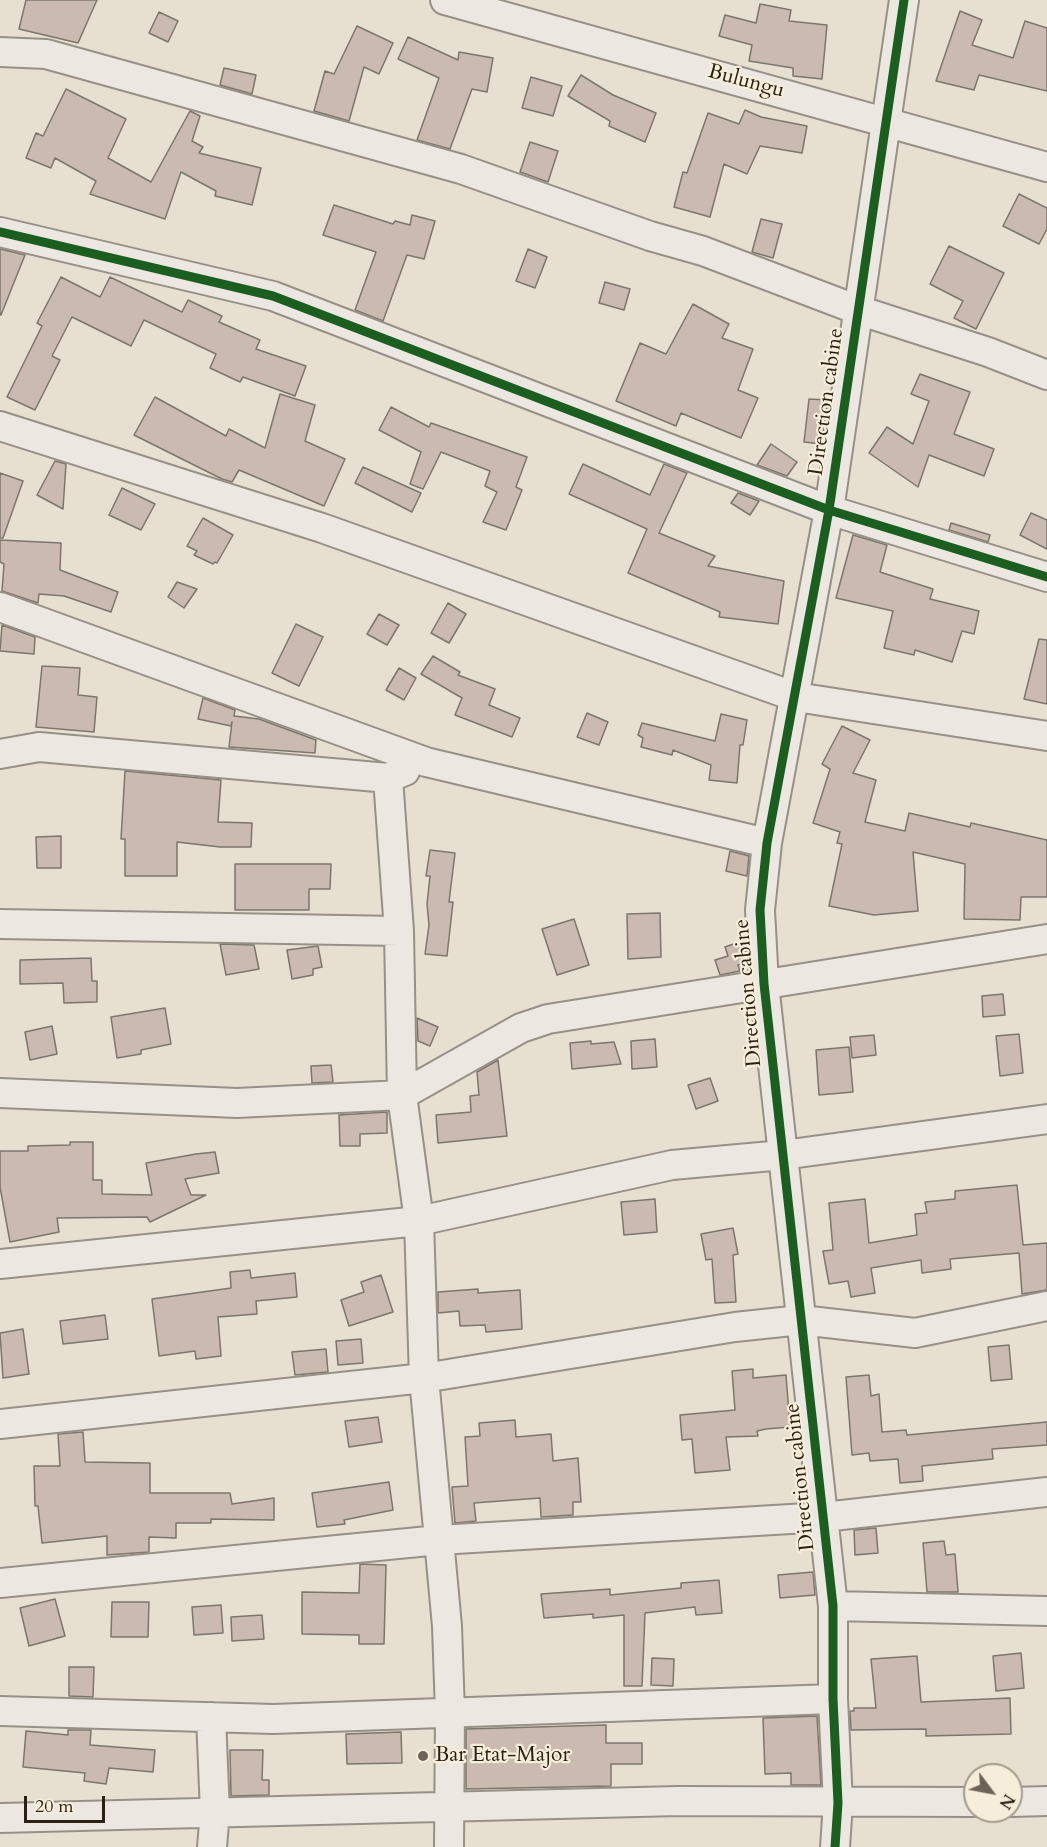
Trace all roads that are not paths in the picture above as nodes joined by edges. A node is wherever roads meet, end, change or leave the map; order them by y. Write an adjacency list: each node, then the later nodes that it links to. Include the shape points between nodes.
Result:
1 (445, 0): 4 (street, Bulungu)
2 (904, 0): 4 (street, Direction cabine)
3 (0, 52): 7 (street, via 46,54 461,169 703,251)
4 (888, 121): 5 (street, Bulungu); 7 (street, Direction cabine)
5 (1047, 167)
6 (0, 232): 10 (street, via 273,296)
7 (858, 310): 8 (street); 10 (street, Direction cabine)
8 (1047, 375)
9 (0, 426): 13 (street, via 322,528)
10 (829, 510): 11 (street); 13 (street, Direction cabine)
11 (1047, 577)
12 (0, 607): 16 (street)
13 (796, 697): 14 (street); 18 (street, Direction cabine)
14 (1047, 736)
15 (0, 754): 17 (street, via 39,747)
16 (426, 762): 17 (street); 18 (street)
17 (388, 778): 20 (street)
18 (766, 843): 22 (street, Direction cabine, via 760,910)
19 (0, 924): 20 (street)
20 (399, 931): 24 (street)
21 (1047, 939): 22 (street)
22 (764, 984): 24 (street, via 548,1019 521,1028); 26 (street, Direction cabine)
23 (0, 1093): 24 (street, via 226,1102)
24 (402, 1095): 27 (street)
25 (1047, 1119): 26 (street)
26 (783, 1155): 27 (street, via 672,1165); 30 (street, Direction cabine)
27 (419, 1221): 28 (street); 31 (street)
28 (0, 1264)
29 (1047, 1306): 30 (street, via 915,1334)
30 (801, 1320): 31 (street, via 735,1327); 34 (street, Direction cabine)
31 (424, 1378): 32 (street); 35 (street)
32 (0, 1424)
33 (1047, 1492): 34 (street)
34 (824, 1517): 35 (street); 37 (street, Direction cabine)
35 (440, 1540): 36 (street); 41 (street)
36 (0, 1583)
37 (833, 1606): 38 (street); 39 (street, Direction cabine)
38 (1047, 1611)
39 (833, 1699): 41 (street); 46 (street, Direction cabine)
40 (0, 1711): 42 (street)
41 (450, 1713): 42 (street, via 273,1719); 47 (street)
42 (211, 1717): 48 (street)
43 (1047, 1801): 45 (street)
44 (963, 1802): 46 (street)
45 (1023, 1802)
46 (838, 1803): 47 (street); 52 (street, Direction cabine)
47 (450, 1805): 48 (street); 51 (street)
48 (215, 1812): 49 (street); 50 (street)
49 (0, 1818)
50 (212, 1847)
51 (449, 1847)
52 (835, 1847)

